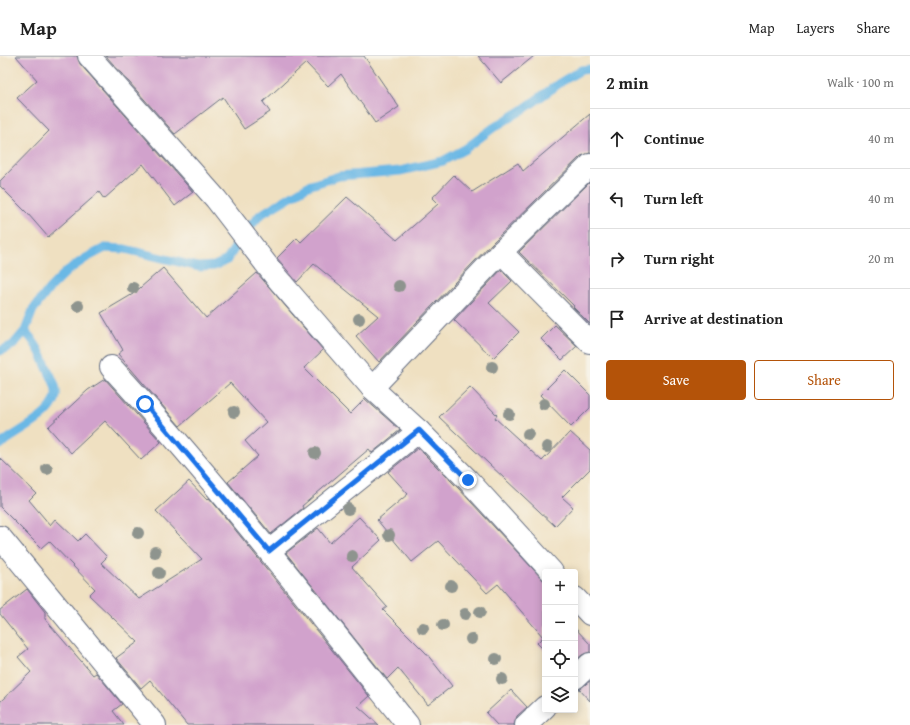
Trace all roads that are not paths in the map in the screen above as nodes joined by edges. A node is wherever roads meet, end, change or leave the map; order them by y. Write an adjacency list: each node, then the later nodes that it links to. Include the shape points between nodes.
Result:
1 (89, 56): 6 (street, via 216,200 276,276)
2 (590, 166): 3 (street)
3 (501, 252): 4 (street); 6 (street)
4 (590, 342)
5 (111, 367): 9 (street)
6 (372, 388): 7 (street)
7 (419, 430): 9 (street); 10 (street)
8 (0, 537): 16 (street)
9 (269, 551): 17 (street)
10 (549, 569)
11 (578, 601): 12 (street)
12 (590, 614)
13 (590, 664): 14 (street)
14 (576, 677)
15 (542, 710): 18 (street)
16 (155, 725)
17 (408, 725)
18 (526, 725)

